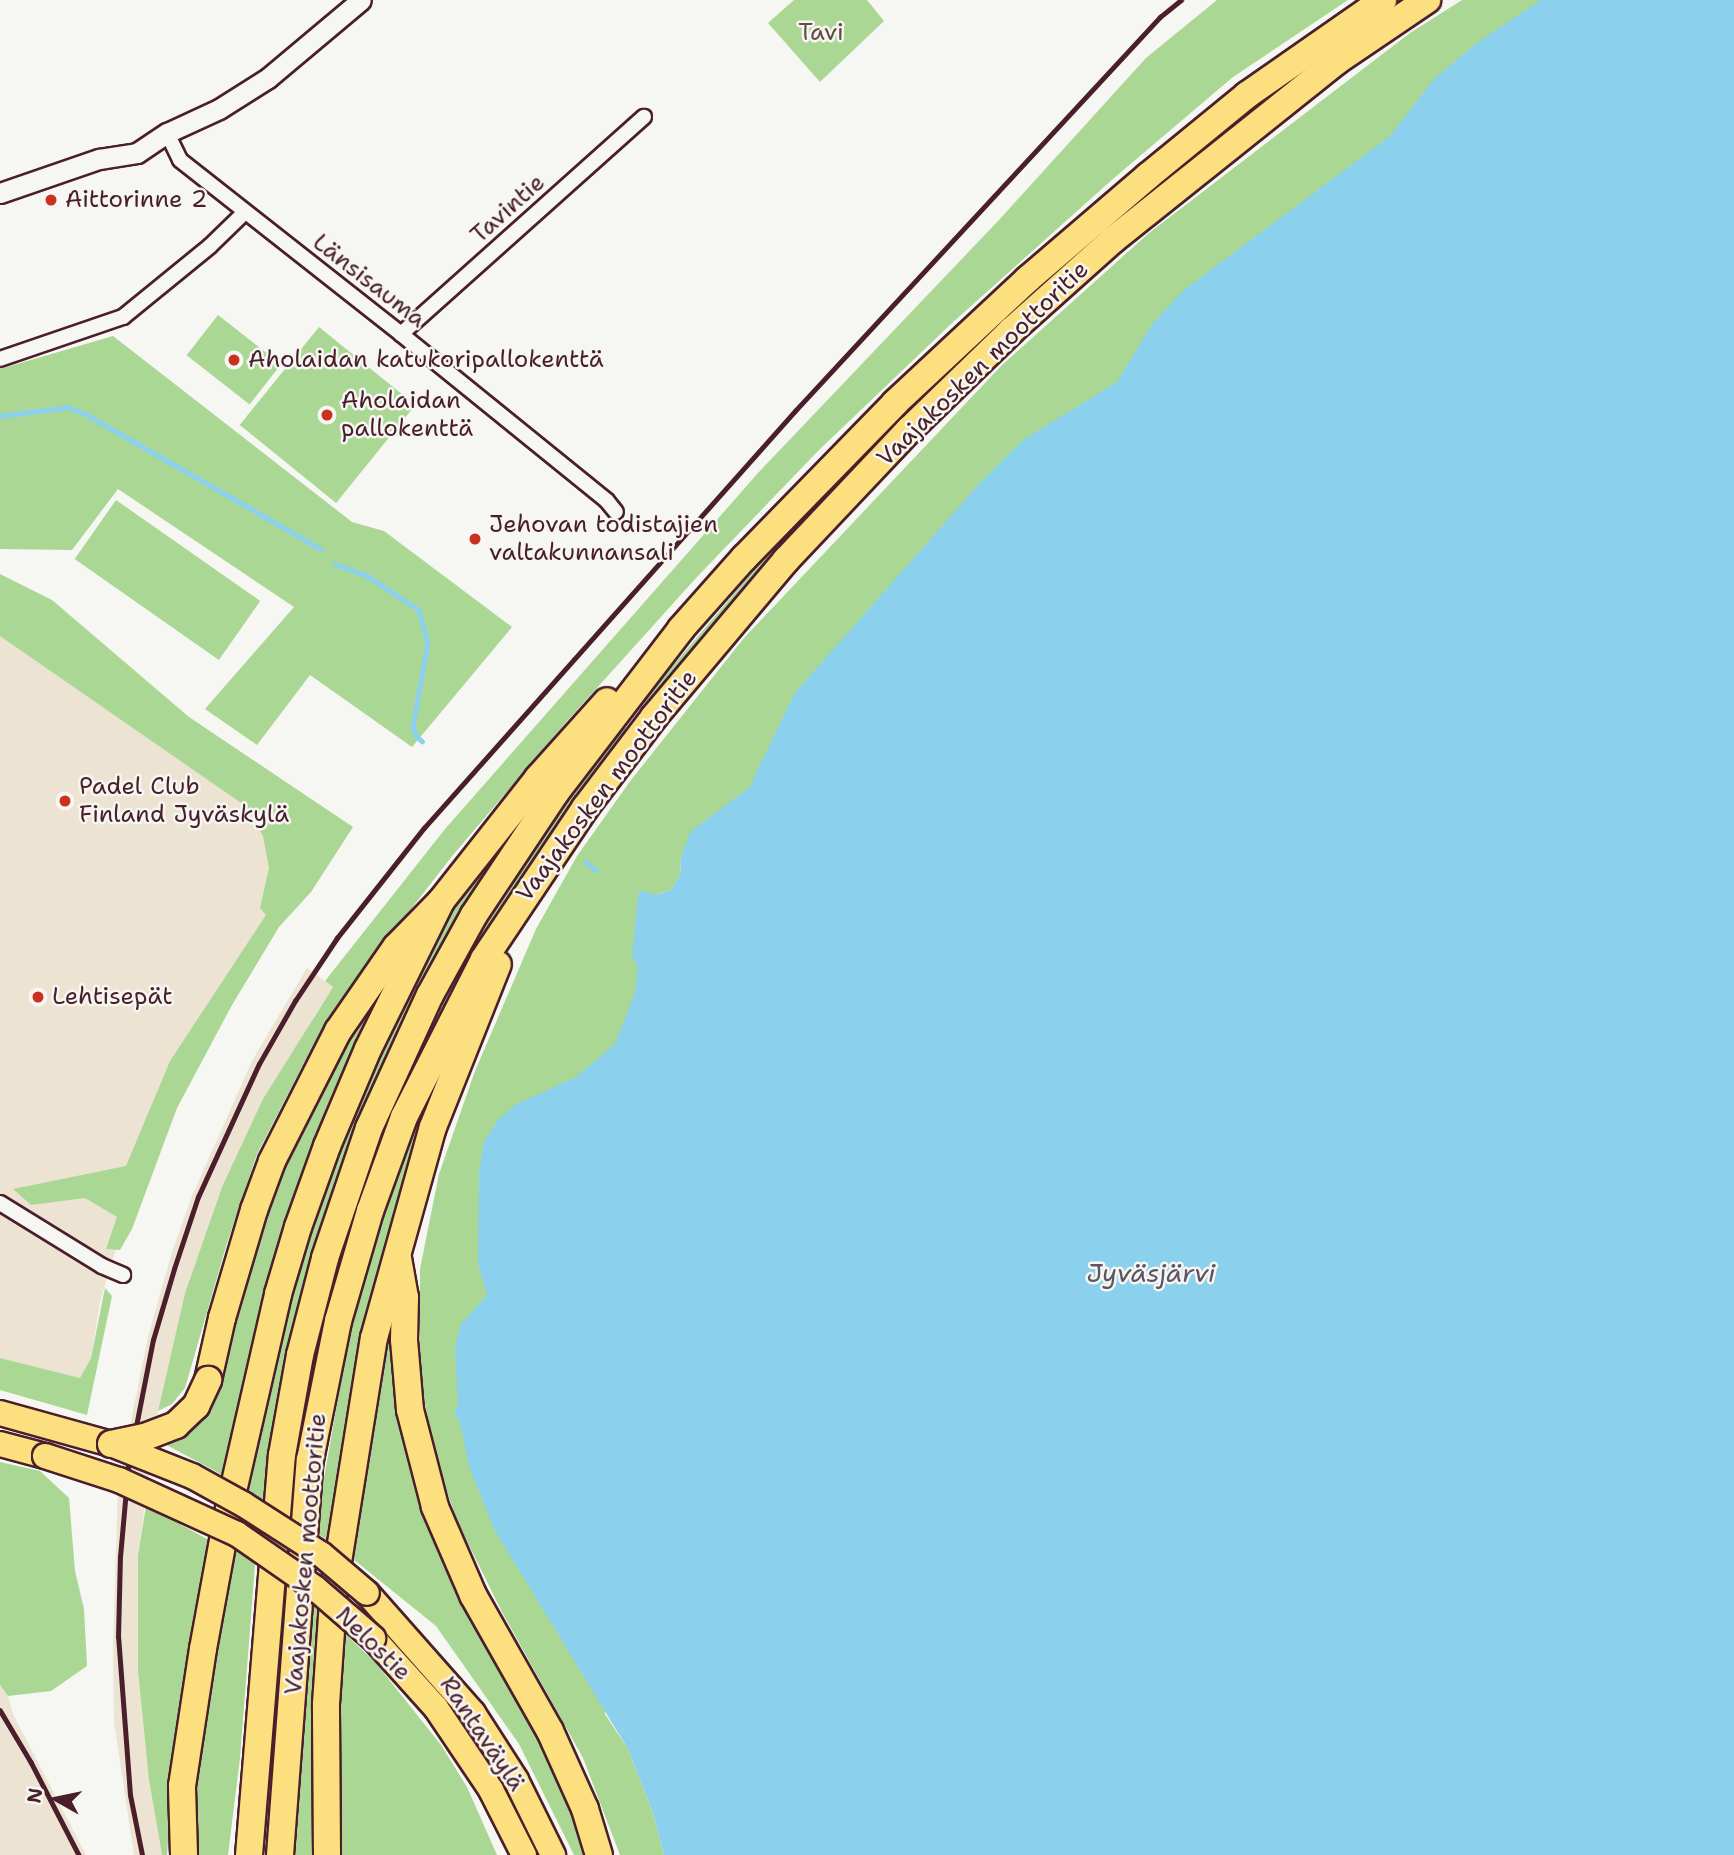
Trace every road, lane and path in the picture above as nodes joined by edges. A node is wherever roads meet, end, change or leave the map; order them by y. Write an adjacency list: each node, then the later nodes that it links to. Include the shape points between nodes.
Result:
1 (361, 0): 5 (main road, via 268,78 219,109)
2 (1383, 0): 11 (highway, Vaajakosken moottoritie, via 1247,95 1028,279 895,403)
3 (1427, 0): 12 (highway, Vaajakosken moottoritie, via 1337,61 1114,239 909,430 786,560 683,681)
4 (643, 117): 8 (street, Tavintie)
5 (167, 133): 6 (main road, via 131,138 99,159); 7 (street, Länsisauma, via 180,160)
6 (0, 193)
7 (244, 213): 8 (street, Länsisauma); 9 (street, via 123,317)
8 (401, 334): 10 (street, Länsisauma)
9 (0, 359)
10 (616, 513)
11 (681, 629): 13 (highway, via 608,700 538,778); 22 (highway, Vaajakosken moottoritie, via 556,792 474,915 398,1060 345,1195 300,1355 282,1455)
12 (522, 900): 15 (highway, via 447,1085); 23 (highway, Vaajakosken moottoritie, via 472,981 404,1117 338,1321 310,1460)
13 (441, 901): 19 (highway, bridge, via 396,947 366,988 307,1087 254,1210 208,1380 196,1406 176,1424); 21 (highway, via 368,1049 327,1146 278,1294 228,1513 201,1662 182,1786)
14 (0, 1203): 16 (street)
15 (396, 1253): 24 (highway, via 374,1338 334,1587 326,1704); 27 (highway, via 405,1297 410,1410 435,1507 473,1595 550,1731 585,1809)
16 (123, 1275)
17 (0, 1413): 19 (highway, Nelostie)
18 (0, 1444): 25 (highway, Nelostie, bridge, via 119,1480 237,1534 315,1588 373,1638 436,1708 491,1790)
19 (111, 1444): 20 (highway, Nelostie, bridge, via 192,1476 243,1504 321,1554)
20 (368, 1593): 26 (highway, Rantaväylä, via 473,1713 516,1780)
21 (184, 1855)
22 (249, 1855)
23 (279, 1855)
24 (327, 1855)
25 (524, 1855)
26 (553, 1855)
27 (599, 1855)

